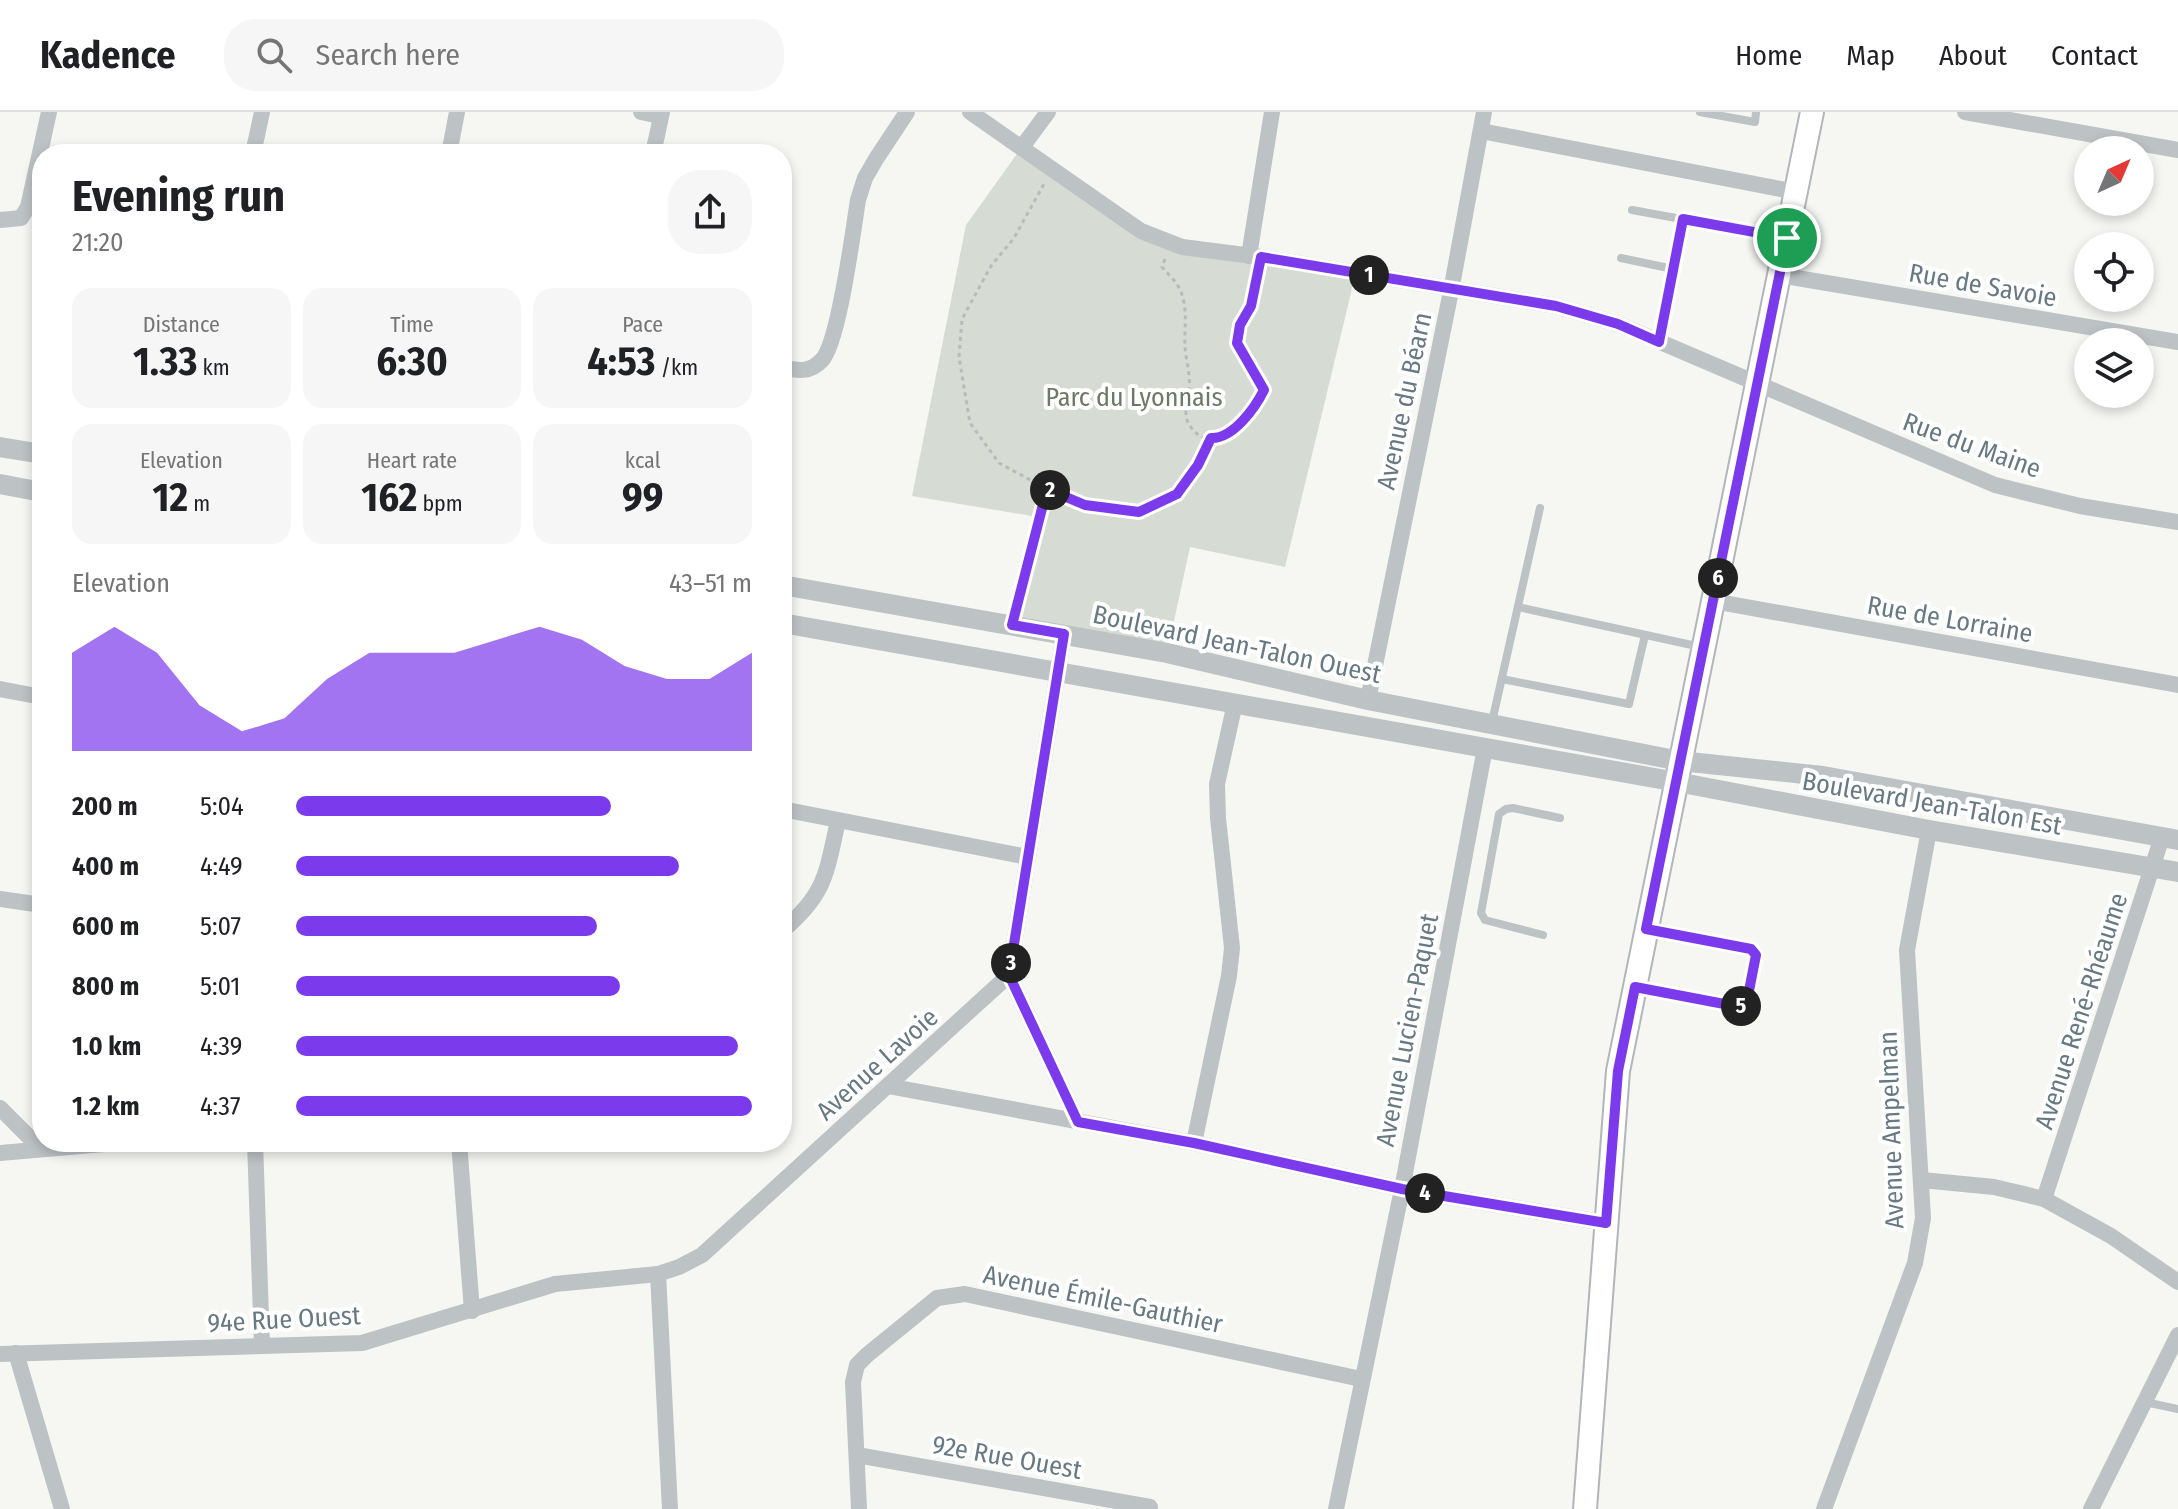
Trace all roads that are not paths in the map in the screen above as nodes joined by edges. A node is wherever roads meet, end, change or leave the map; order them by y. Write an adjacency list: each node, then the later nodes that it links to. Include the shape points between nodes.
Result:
1 (49, 112): 16 (street)
2 (262, 112): 17 (street)
3 (457, 112): 18 (street)
4 (641, 112): 14 (street)
5 (907, 112): 35 (street, via 865,178 830,348 813,367)
6 (970, 112): 20 (street, Rue du Maine)
7 (1048, 112): 20 (street)
8 (1272, 112): 28 (street)
9 (1484, 112): 15 (street, Avenue du Béarn)
10 (1700, 112): 11 (lane, via 1755,122)
11 (1756, 112)
12 (1812, 112): 23 (main road)
13 (1965, 112): 21 (street)
14 (661, 114): 19 (street)
15 (1481, 131): 23 (street); 32 (street, Avenue du Béarn)
16 (42, 144)
17 (255, 144)
18 (451, 144)
19 (655, 144)
20 (1022, 147): 28 (street, Rue du Maine, via 1141,231 1182,247)
21 (2178, 150)
22 (32, 189): 26 (street, via 21,218)
23 (1796, 192): 27 (main road)
24 (1632, 210): 25 (lane)
25 (1683, 219): 27 (lane); 30 (lane)
26 (0, 220)
27 (1787, 238): 31 (main road)
28 (1255, 256): 32 (street, Rue du Maine)
29 (1621, 258): 30 (lane)
30 (1673, 269): 33 (lane)
31 (1779, 275): 34 (street, Rue de Savoie); 36 (main road)
32 (1451, 291): 33 (street, Rue du Maine, via 1556,306); 55 (street, Avenue du Béarn)
33 (1659, 342): 36 (street, Rue du Maine)
34 (2178, 342)
35 (792, 369)
36 (1757, 384): 42 (street, Rue du Maine, via 1995,485); 44 (main road)
37 (0, 447): 38 (street)
38 (32, 452)
39 (0, 484): 40 (street)
40 (32, 490)
41 (1540, 508): 45 (lane)
42 (2178, 522)
43 (792, 587): 47 (street, Boulevard Jean-Talon Ouest)
44 (1713, 601): 49 (main road); 52 (street, Rue de Lorraine)
45 (1518, 607): 48 (lane); 51 (lane)
46 (792, 625): 50 (street, Boulevard Jean-Talon Ouest)
47 (1064, 634): 50 (street); 55 (street, Boulevard Jean-Talon Ouest)
48 (1645, 635): 49 (lane); 51 (lane, via 1629,704)
49 (1703, 647): 59 (main road)
50 (1058, 672): 56 (street, Boulevard Jean-Talon Ouest); 65 (street)
51 (1502, 679): 57 (lane)
52 (2178, 685)
53 (0, 689): 54 (street)
54 (32, 695)
55 (1368, 700): 57 (street, Boulevard Jean-Talon Ouest)
56 (1235, 703): 58 (street, Boulevard Jean-Talon Ouest); 79 (street, via 1217,784 1232,948)
57 (1492, 723): 59 (street, Boulevard Jean-Talon Ouest)
58 (1485, 748): 59 (street, Boulevard Jean-Talon Ouest); 85 (street, Avenue Lucien-Paquet)
59 (1678, 772): 63 (street, Boulevard Jean-Talon Est); 64 (street, Boulevard Jean-Talon Est, via 1823,776); 71 (main road)
60 (792, 811): 62 (street)
61 (1560, 818): 72 (lane, via 1513,808 1499,814 1481,913 1485,920)
62 (838, 821): 65 (street); 70 (street, via 825,881)
63 (1929, 830): 66 (street, Boulevard Jean-Talon Est); 84 (street, Avenue Ampelman, via 1907,950)
64 (2170, 839): 66 (street, Avenue René-Rhéaume)
65 (1028, 857): 73 (street)
66 (2154, 868): 67 (street, Boulevard Jean-Talon Est); 86 (street, Avenue René-Rhéaume)
67 (2178, 872)
68 (0, 899): 69 (street)
69 (32, 904)
70 (792, 921)
71 (1646, 929): 74 (main road); 74 (lane, via 1751,949 1756,955 1747,1001 1740,1007)
72 (1543, 935)
73 (1009, 975): 75 (street, Avenue Lavoie); 77 (street)
74 (1635, 987): 87 (main road, via 1618,1071)
75 (888, 1086): 77 (street); 88 (street, Avenue Lavoie, via 702,1255)
76 (0, 1108): 78 (street)
77 (1078, 1122): 79 (street)
78 (32, 1140)
79 (1194, 1143): 85 (street)
80 (32, 1149): 83 (street)
81 (255, 1152): 92 (street)
82 (460, 1152): 90 (street)
83 (0, 1153)
84 (1922, 1180): 86 (street, via 1994,1187); 104 (street, Avenue Ampelman, via 1923,1218 1915,1263)
85 (1402, 1189): 87 (street); 94 (street, Avenue Lucien-Paquet)
86 (2044, 1199): 89 (street)
87 (1606, 1223): 103 (main road)
88 (658, 1274): 90 (street, 94e Rue Ouest, via 555,1284); 100 (street)
89 (2178, 1282)
90 (472, 1311): 92 (street, 94e Rue Ouest, via 362,1343)
91 (2178, 1335): 95 (street)
92 (262, 1345): 93 (street, 94e Rue Ouest)
93 (8, 1354): 99 (street)
94 (1361, 1379): 97 (street, Avenue Émile-Gauthier, via 950,1295 937,1298 857,1365); 102 (street, Avenue Lucien-Paquet)
95 (2145, 1402): 96 (lane); 105 (street)
96 (2178, 1409)
97 (857, 1455): 98 (street, 92e Rue Ouest); 101 (street, Avenue Émile-Gauthier)
98 (1150, 1508)
99 (62, 1509)
100 (670, 1509)
101 (859, 1509)
102 (1336, 1509)
103 (1585, 1509)
104 (1824, 1509)
105 (2091, 1509)

